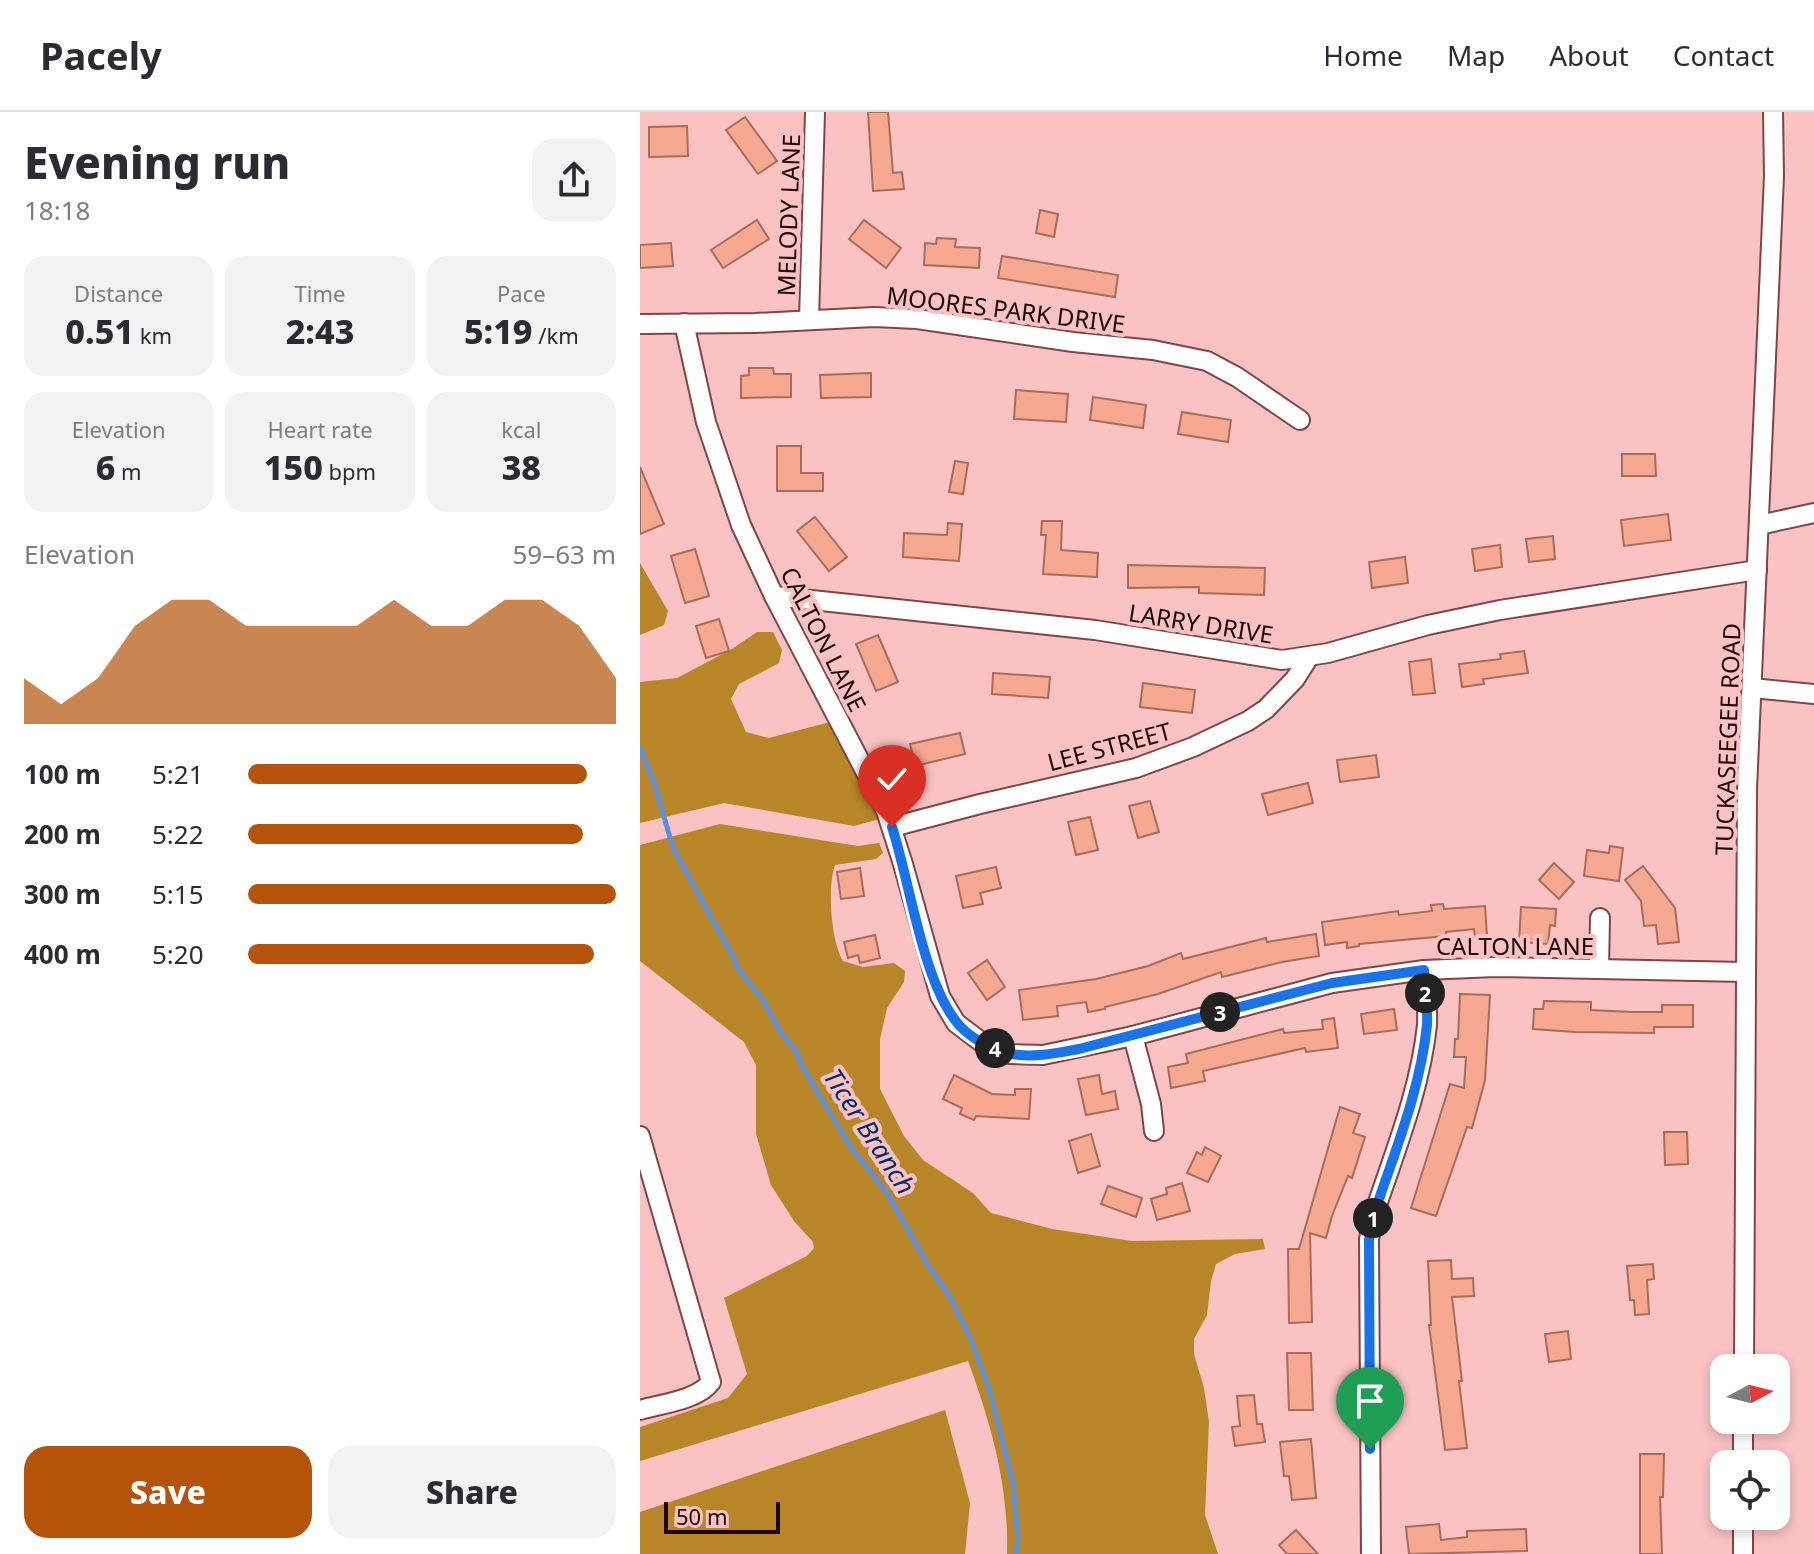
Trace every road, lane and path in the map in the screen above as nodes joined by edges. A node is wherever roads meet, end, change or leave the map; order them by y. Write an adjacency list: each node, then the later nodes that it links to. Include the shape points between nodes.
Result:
1 (815, 112): 3 (street, MELODY LANE)
2 (1773, 112): 8 (street, TUCKASEEGEE ROAD)
3 (809, 320): 4 (street, MOORES PARK DRIVE); 6 (street, MOORES PARK DRIVE, via 917,319 1186,356 1237,377)
4 (684, 323): 5 (street, MOORES PARK DRIVE); 10 (street, CALTON LANE, via 719,465)
5 (640, 324)
6 (1300, 420)
7 (1814, 513): 8 (street)
8 (1759, 525): 9 (street, TUCKASEEGEE ROAD)
9 (1757, 570): 11 (street, LARRY DRIVE, via 1485,613); 12 (street, TUCKASEEGEE ROAD)
10 (774, 596): 11 (street, LARRY DRIVE, via 1095,630 1282,660); 14 (street, CALTON LANE)
11 (1309, 657): 14 (street, LEE STREET, via 1266,709 1193,747 1136,768)
12 (1752, 688): 13 (street); 18 (street, TUCKASEEGEE ROAD)
13 (1814, 694)
14 (892, 827): 19 (street, CALTON LANE, via 933,976 956,1023 994,1048 1031,1056)
15 (1600, 918): 16 (street)
16 (1599, 969): 17 (street, CALTON LANE); 18 (street, CALTON LANE)
17 (1424, 970): 19 (street, CALTON LANE, via 1332,983); 25 (street, via 1423,1049 1369,1240)
18 (1744, 972): 22 (street, TUCKASEEGEE ROAD)
19 (1133, 1036): 20 (street)
20 (1154, 1131)
21 (640, 1136): 23 (street, via 711,1382 696,1393)
22 (1744, 1354)
23 (640, 1410)
24 (1743, 1530): 26 (street)
25 (1371, 1554)
26 (1743, 1554)

